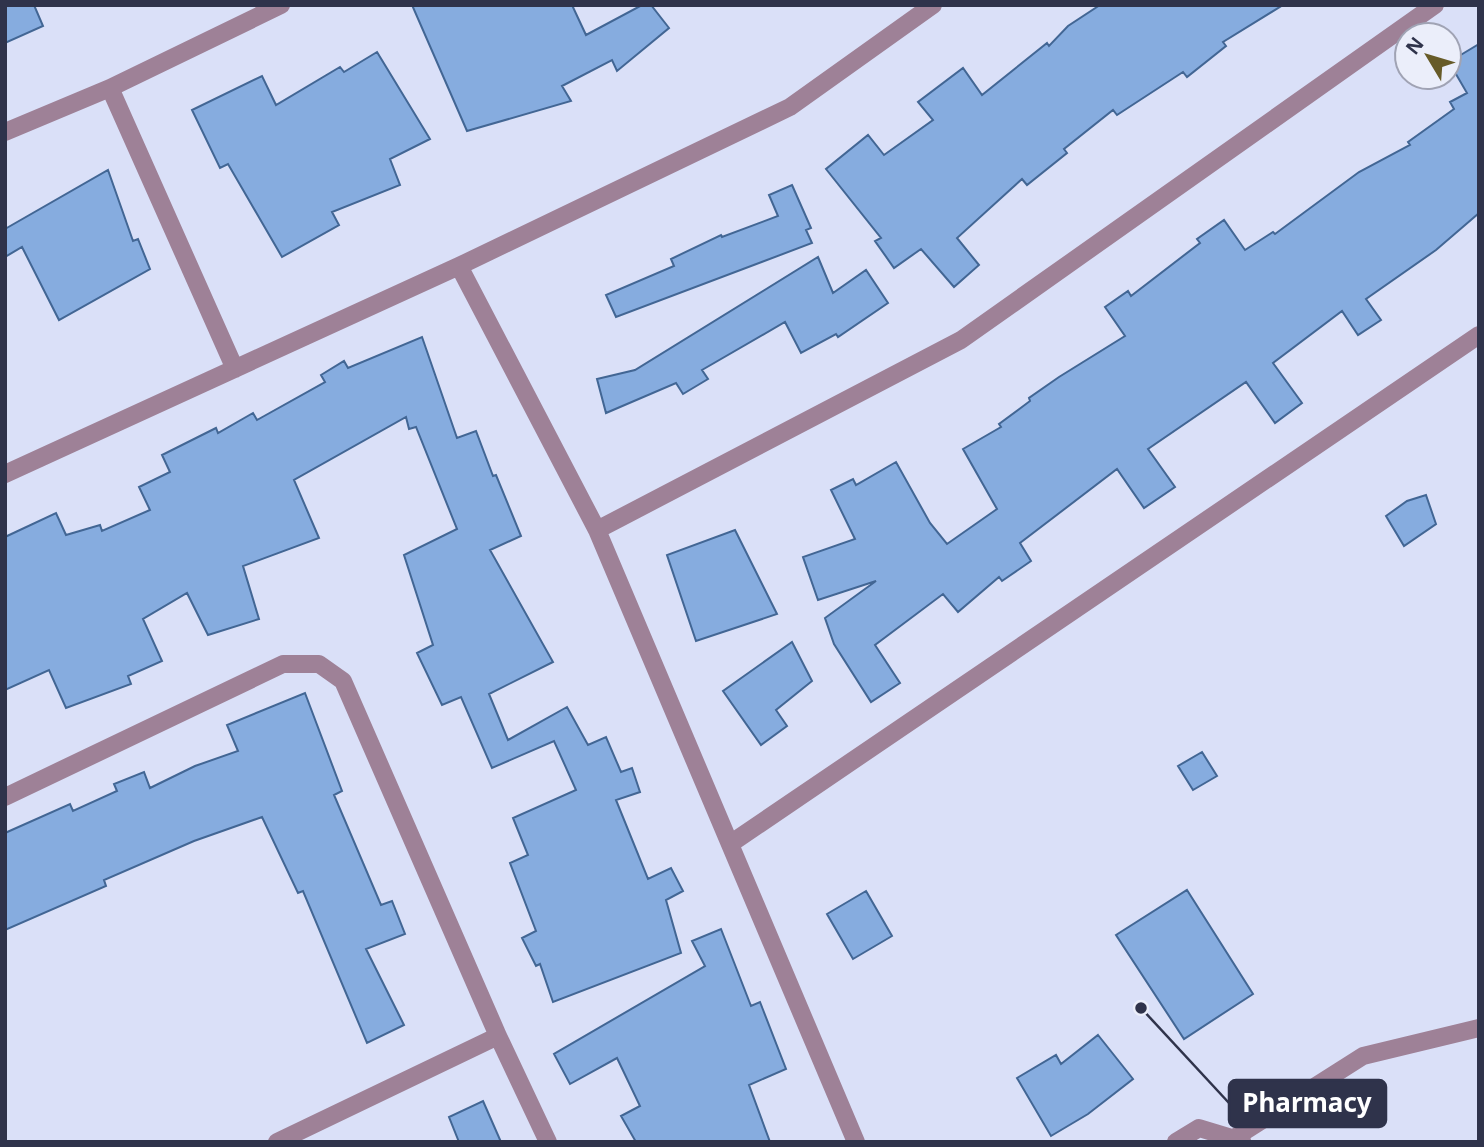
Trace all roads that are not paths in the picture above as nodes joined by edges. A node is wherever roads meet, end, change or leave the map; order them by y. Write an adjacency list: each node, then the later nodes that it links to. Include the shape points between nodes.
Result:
1 (281, 5): 4 (street)
2 (933, 5): 6 (street, via 790,107)
3 (1435, 5): 10 (street, via 961,340)
4 (110, 88): 5 (street); 8 (street)
5 (5, 132)
6 (459, 266): 8 (street); 10 (street)
7 (1479, 335): 12 (street)
8 (235, 369): 9 (street)
9 (5, 474)
10 (597, 530): 12 (street)
11 (5, 797): 14 (street, via 283,664 319,664 343,681)
12 (730, 844): 18 (street)
13 (1479, 1028): 15 (street, via 1363,1056)
14 (498, 1036): 16 (street); 17 (street)
15 (1240, 1140): 19 (street, via 1199,1128)
16 (277, 1142)
17 (548, 1142)
18 (856, 1142)
19 (1176, 1142)

